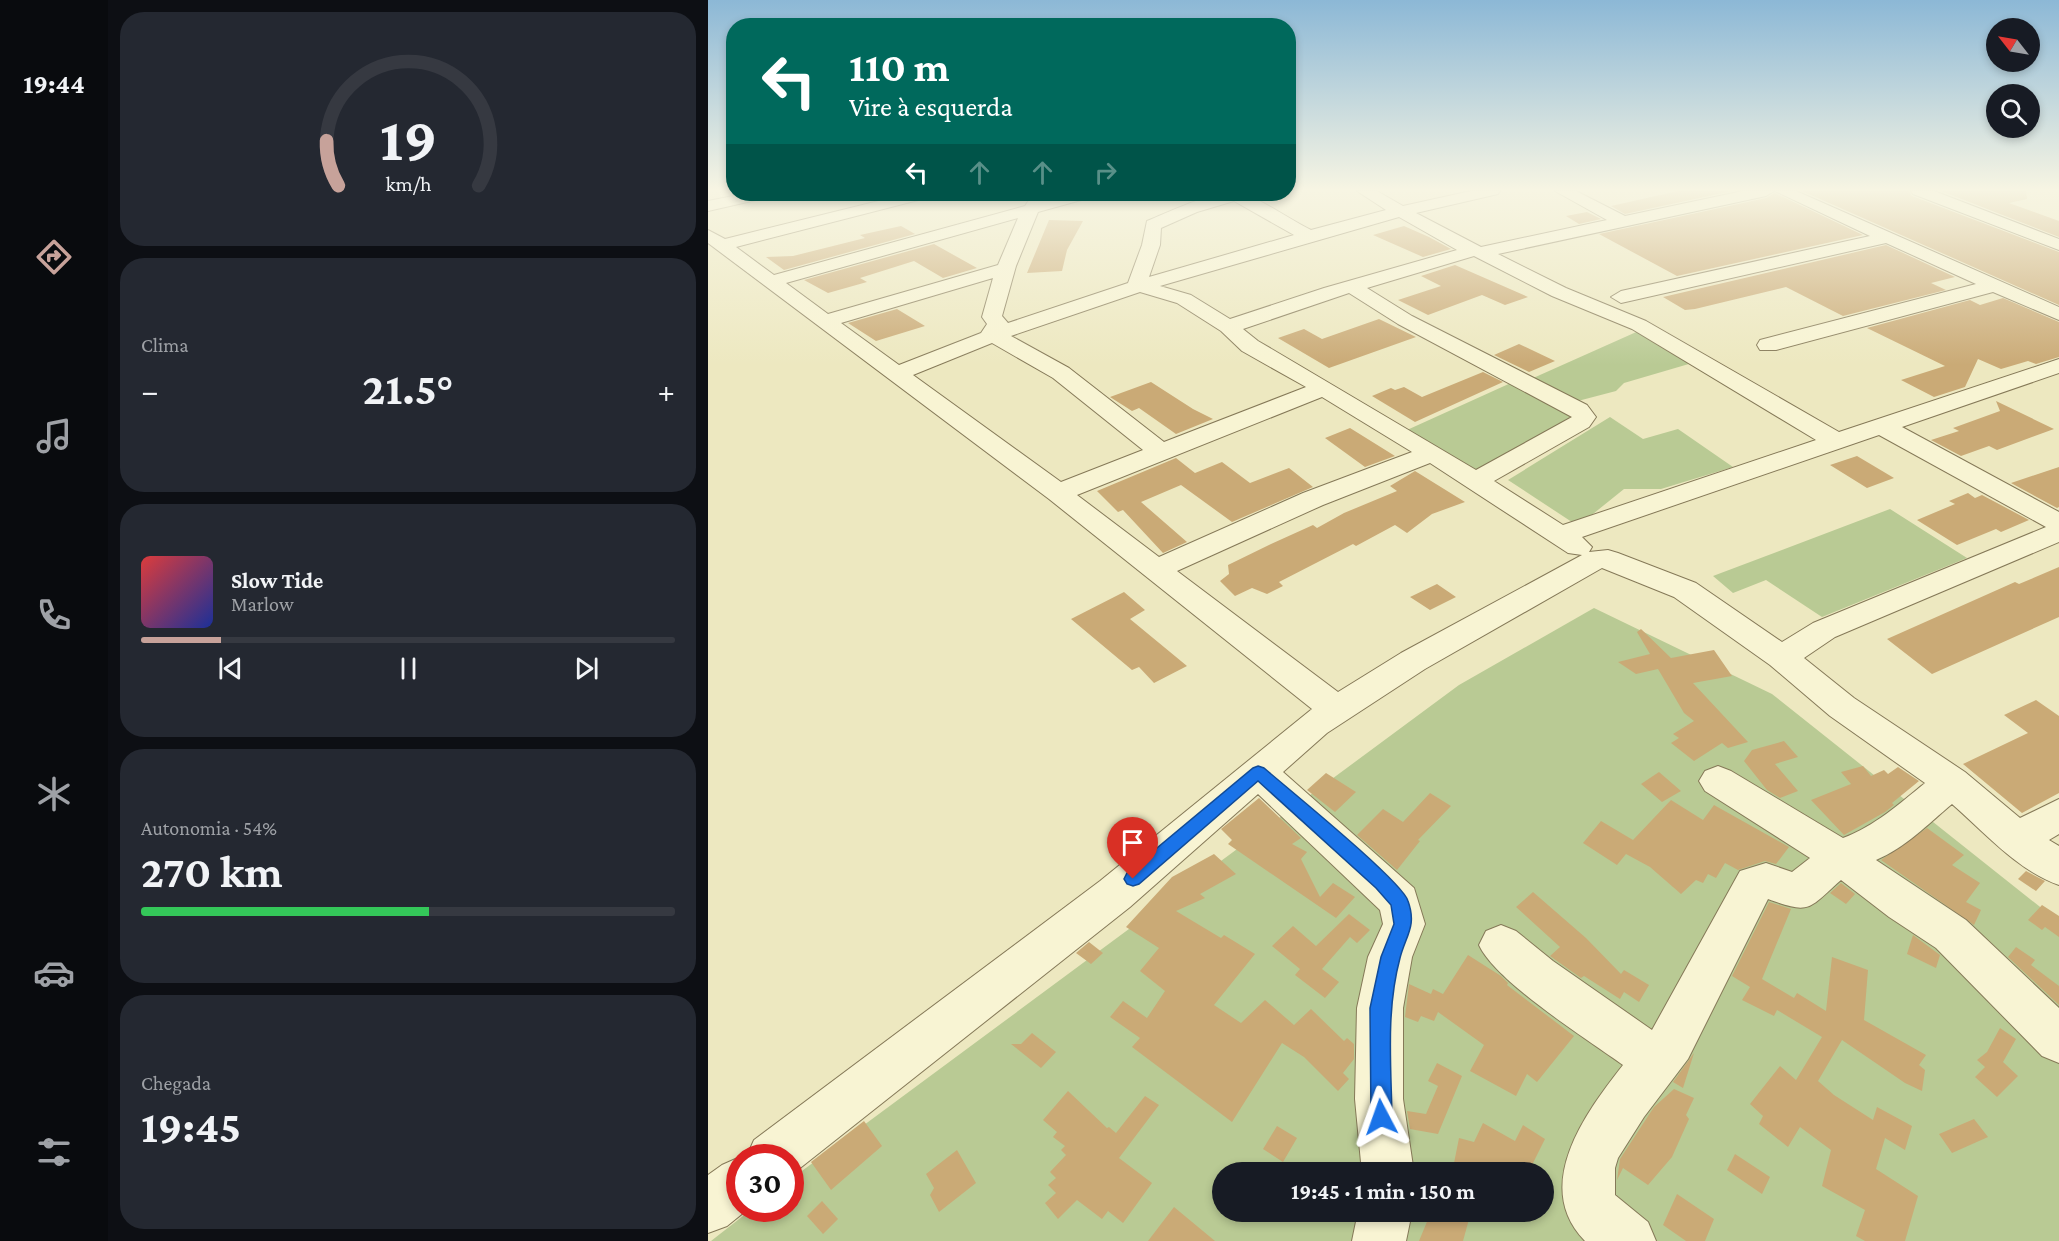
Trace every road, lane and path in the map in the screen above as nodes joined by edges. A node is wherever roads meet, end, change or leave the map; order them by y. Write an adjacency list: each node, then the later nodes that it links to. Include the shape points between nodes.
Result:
1 (726, 249): 12 (street)
2 (878, 249): 12 (street)
3 (1016, 249): 11 (street)
4 (1150, 249): 13 (street)
5 (1263, 249): 13 (street)
6 (1471, 249): 10 (street)
7 (1491, 249): 10 (street)
8 (1837, 249): 16 (street)
9 (1911, 249): 14 (street)
10 (1477, 252): 15 (street); 26 (street, via 1639,325)
11 (1008, 268): 18 (street); 20 (street, via 992,317 998,324)
12 (769, 282): 18 (street)
13 (1137, 285): 19 (street, via 1184,299); 20 (street)
14 (1995, 285): 17 (street); 21 (street)
15 (1353, 287): 19 (street); 29 (street, via 1399,317 1578,410 1584,417)
16 (1621, 297)
17 (2059, 314)
18 (826, 321): 23 (street)
19 (1228, 327): 24 (street, via 1250,346)
20 (991, 334): 23 (street); 27 (street, via 1061,373)
21 (1768, 345)
22 (2059, 366): 25 (street)
23 (898, 373): 30 (street)
24 (1324, 388): 27 (street); 28 (street)
25 (1883, 427): 26 (street); 31 (street)
26 (1837, 442): 33 (street)
27 (1161, 452): 30 (street)
28 (1432, 453): 29 (street); 35 (street, via 1313,499)
29 (1475, 481): 33 (street)
30 (1058, 493): 35 (street)
31 (2059, 523)
32 (2059, 532): 36 (street, via 1824,630)
33 (1560, 535): 34 (street)
34 (1596, 559): 36 (street, via 1608,559 1684,590); 37 (street, via 1459,634)
35 (1156, 568): 37 (street)
36 (1782, 657): 40 (street, via 1842,707)
37 (1336, 709): 38 (street)
38 (1258, 772): 48 (street, via 1115,894); 49 (street, via 1399,901 1404,924 1390,957 1380,1008 1379,1099)
39 (1718, 781): 43 (street)
40 (1952, 782): 42 (street); 43 (street, via 1875,843)
41 (2059, 814): 42 (street)
42 (2018, 838): 44 (street)
43 (1840, 856): 46 (street, via 1951,934); 47 (street, via 1798,892 1766,881 1755,883)
44 (2059, 868)
45 (1501, 945): 47 (street, via 1537,976)
46 (2059, 1040)
47 (1658, 1062): 54 (street, via 1620,1105 1590,1169 1587,1195 1594,1211)
48 (790, 1144)
49 (1387, 1162)
50 (726, 1194): 51 (street)
51 (708, 1207)
52 (1383, 1222): 53 (street)
53 (1378, 1241)
54 (1629, 1241)

